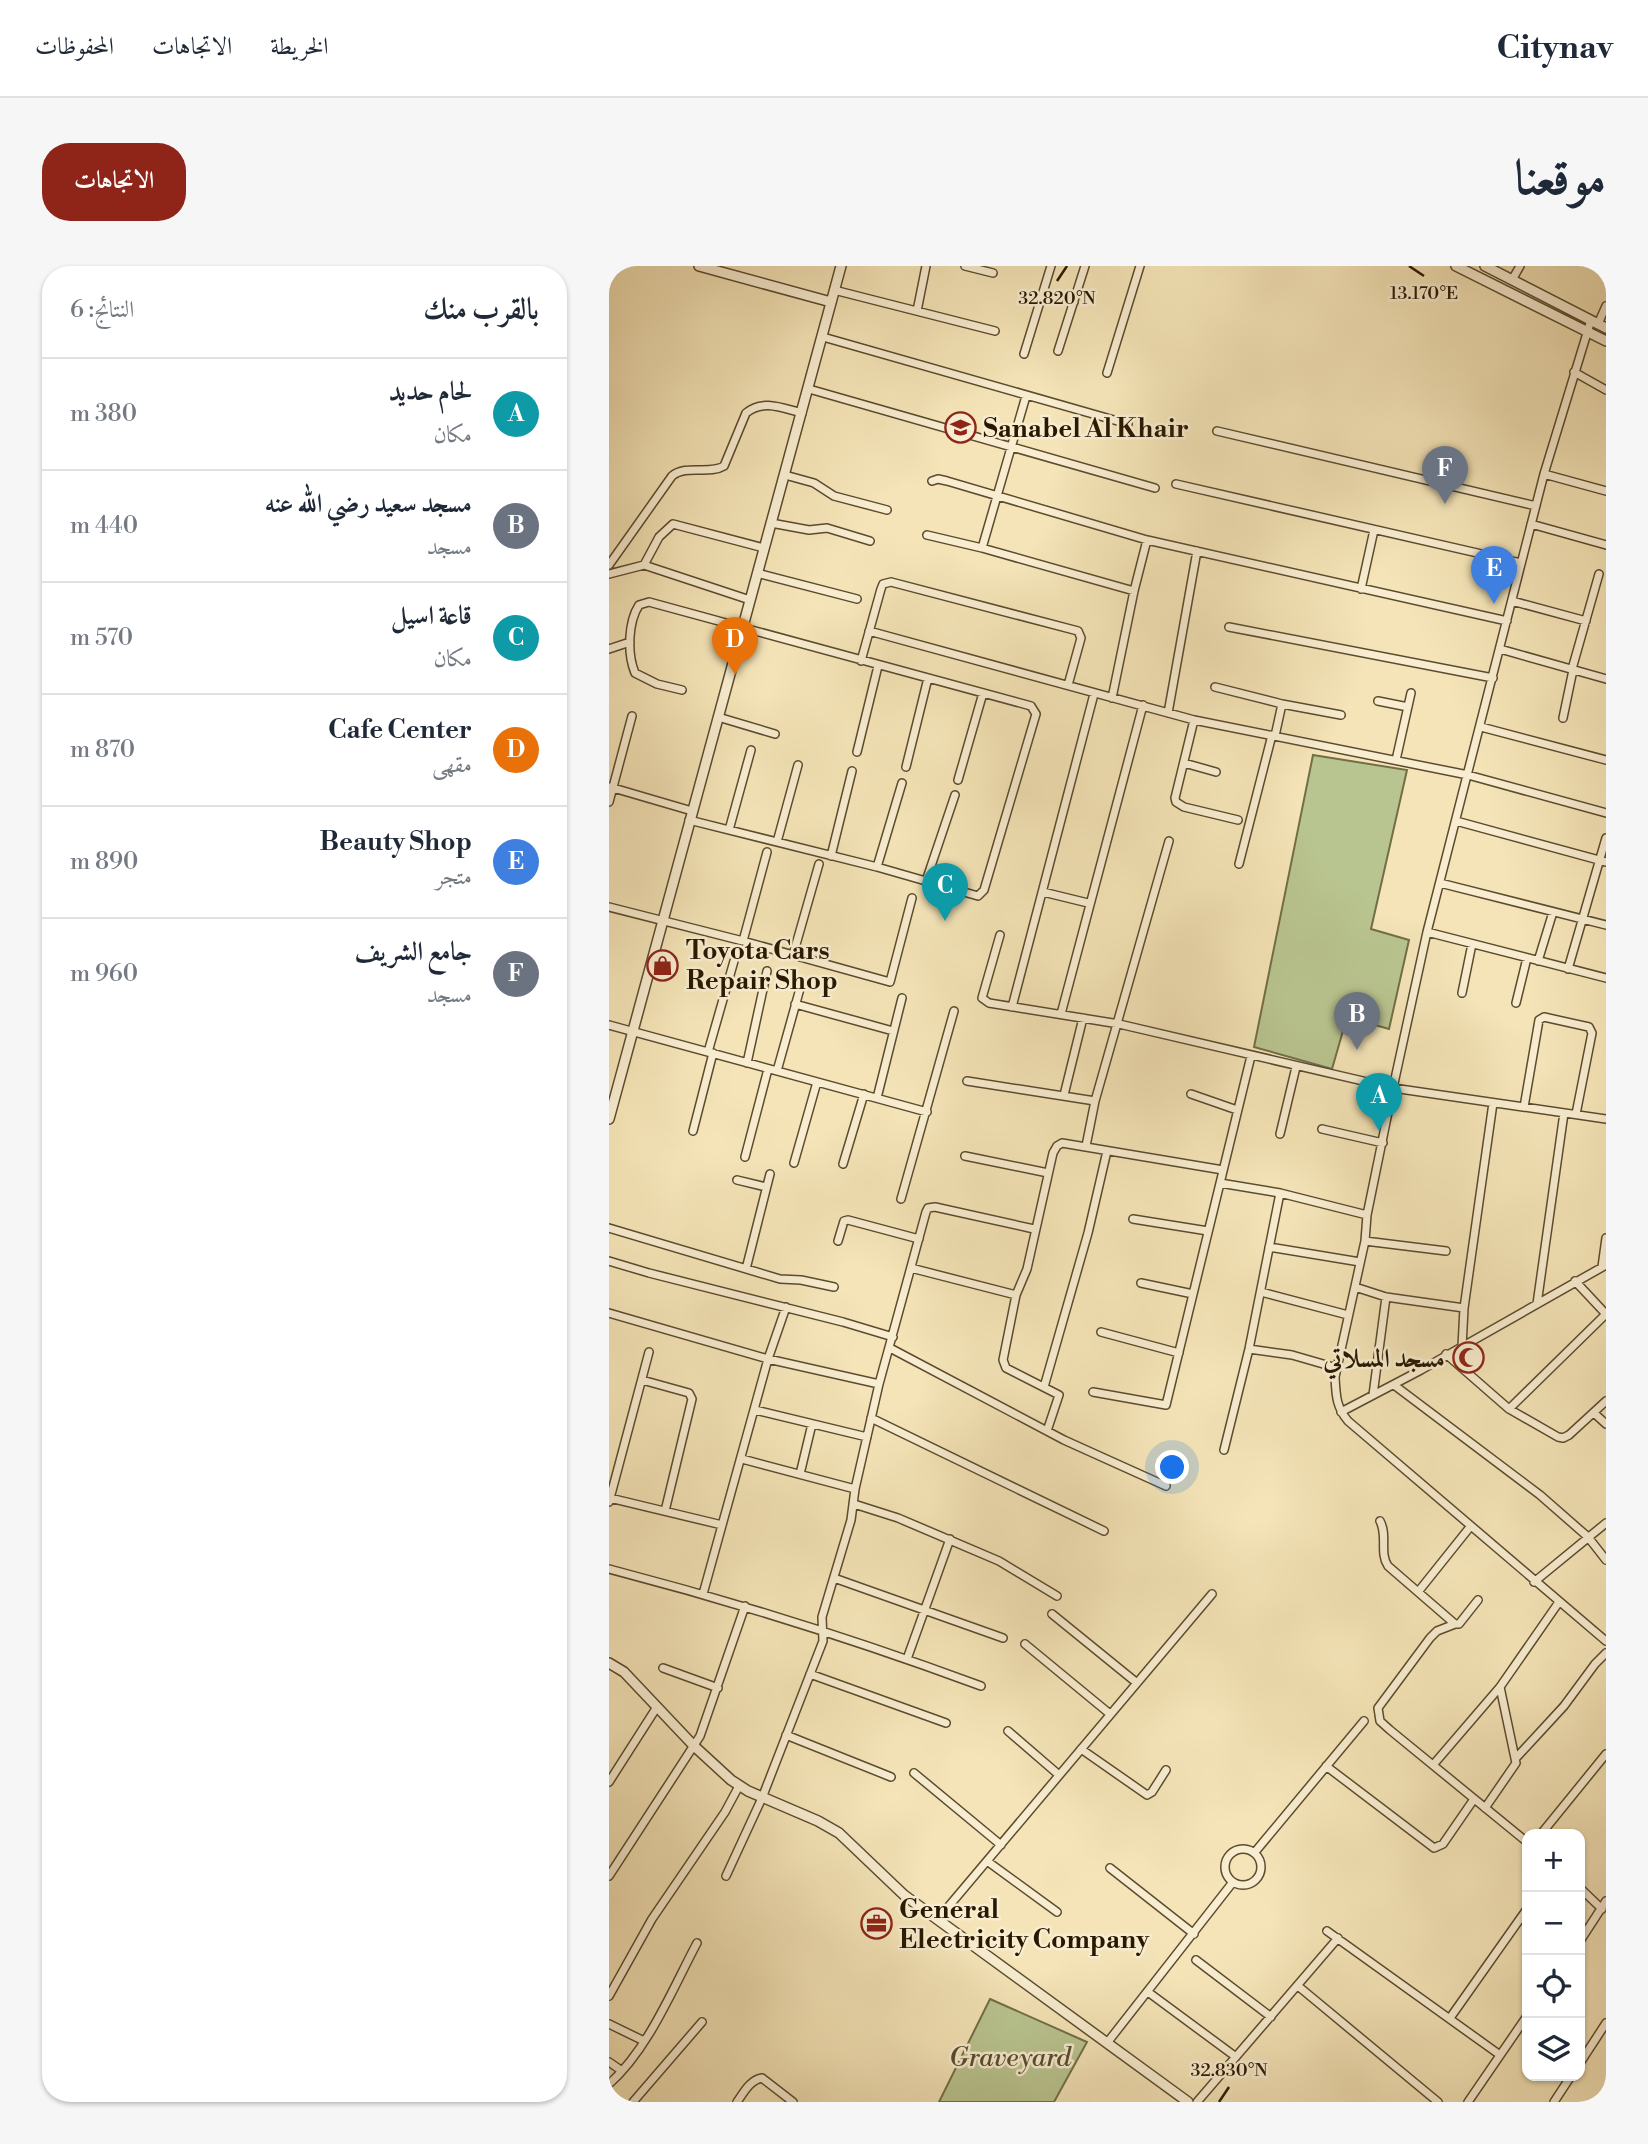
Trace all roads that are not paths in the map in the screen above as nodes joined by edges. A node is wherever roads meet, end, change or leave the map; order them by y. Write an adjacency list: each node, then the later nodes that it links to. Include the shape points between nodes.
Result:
1 (699, 266): 15 (street)
2 (841, 266): 13 (street)
3 (926, 266): 18 (street)
4 (965, 266): 11 (street)
5 (1051, 266): 14 (street)
6 (1085, 266): 16 (street)
7 (1140, 266): 27 (street)
8 (1456, 266): 21 (street)
9 (1485, 266): 12 (street)
10 (1520, 266): 12 (street)
11 (993, 273)
12 (1512, 280): 19 (street)
13 (834, 290): 15 (street); 18 (street)
14 (1043, 293): 16 (street); 25 (street)
15 (831, 302): 22 (street)
16 (1074, 302): 24 (street)
17 (1606, 306): 19 (street)
18 (917, 312): 20 (street)
19 (1598, 324): 21 (street)
20 (995, 331)
21 (1587, 331): 23 (street); 26 (street)
22 (823, 337): 28 (street); 30 (street)
23 (1606, 341)
24 (1058, 351)
25 (1024, 354)
26 (1574, 372): 29 (street); 35 (street)
27 (1107, 373)
28 (809, 389): 31 (street); 34 (street)
29 (1606, 390)
30 (1026, 396): 32 (street); 34 (street)
31 (802, 413): 36 (street); 55 (street, via 763,404 749,410 724,466 672,476)
32 (1128, 424)
33 (1216, 431): 42 (street)
34 (1011, 447): 39 (street); 41 (street)
35 (1544, 474): 40 (street); 42 (street)
36 (785, 475): 43 (street, via 814,483 834,496); 44 (street)
37 (932, 481): 41 (street)
38 (1175, 484): 46 (street)
39 (1155, 488)
40 (1606, 491)
41 (997, 496): 48 (street); 52 (street)
42 (1536, 506): 45 (street)
43 (887, 510)
44 (771, 523): 49 (street, via 809,530 827,528); 51 (street)
45 (1531, 524): 50 (street); 54 (street)
46 (1374, 530): 54 (street); 60 (street)
47 (927, 536): 52 (street)
48 (1147, 540): 53 (street); 61 (street)
49 (870, 541)
50 (1606, 545)
51 (764, 548): 56 (street, via 673,524 659,537); 57 (street)
52 (982, 548): 61 (street)
53 (1197, 551): 60 (street); 90 (street)
54 (1521, 563): 64 (street)
55 (609, 565)
56 (644, 565): 58 (street); 62 (street)
57 (757, 573): 62 (street); 63 (street)
58 (609, 574)
59 (1599, 574): 66 (street)
60 (1361, 589): 65 (street)
61 (1134, 591): 85 (street)
62 (750, 600): 67 (street)
63 (857, 600)
64 (1512, 601): 65 (street); 66 (street)
65 (1507, 621): 72 (street)
66 (1585, 621): 75 (street)
67 (742, 626): 70 (street, via 649,602 633,613); 73 (street); 93 (street)
68 (1229, 626): 77 (street)
69 (869, 631): 73 (street); 79 (street); 79 (street, via 883,584 891,582 1072,628 1081,638)
70 (630, 642): 71 (street); 81 (street, via 635,674)
71 (609, 649)
72 (1500, 649): 75 (street); 77 (street)
73 (861, 661): 74 (street)
74 (878, 666): 76 (street); 100 (street)
75 (1573, 670): 78 (street); 94 (street)
76 (928, 678): 82 (street); 105 (street)
77 (1493, 678): 96 (street)
78 (1606, 679)
79 (1068, 685): 84 (street)
80 (1215, 687): 87 (street)
81 (683, 691)
82 (983, 693): 109 (street); 128 (street, via 1031,706 1036,714 986,885 978,897)
83 (1411, 693): 89 (street)
84 (1094, 694): 85 (street); 130 (street)
85 (1112, 698): 88 (street)
86 (1378, 701): 89 (street)
87 (1282, 704): 91 (street); 98 (street)
88 (1143, 705): 90 (street); 132 (street)
89 (1408, 707): 101 (street)
90 (1168, 713): 95 (street)
91 (1341, 715)
92 (632, 716): 111 (street)
93 (718, 717): 97 (street); 115 (street)
94 (1563, 718)
95 (1194, 720): 98 (street); 103 (street)
96 (1481, 727): 102 (street); 108 (street)
97 (775, 734)
98 (1274, 736): 101 (street); 126 (street)
99 (751, 750): 118 (street)
100 (856, 752)
101 (1396, 760): 108 (street)
102 (1606, 760)
103 (1184, 763): 107 (street); 116 (street, via 1175,798 1179,805)
104 (799, 765): 121 (street)
105 (906, 767)
106 (852, 771): 123 (street)
107 (1216, 772)
108 (1468, 775): 114 (street); 117 (street)
109 (958, 780)
110 (902, 783): 127 (street)
111 (611, 787): 113 (street); 115 (street)
112 (955, 795): 128 (street)
113 (609, 802)
114 (1606, 814)
115 (690, 816): 118 (street); 135 (street)
116 (1238, 820)
117 (1456, 821): 124 (street); 129 (street)
118 (729, 830): 121 (street)
119 (1606, 838): 124 (street)
120 (1169, 841): 158 (street)
121 (777, 842): 123 (street)
122 (767, 852): 140 (street)
123 (831, 856): 127 (street)
124 (1603, 861): 136 (street)
125 (819, 864): 142 (street)
126 (1239, 864)
127 (877, 867): 128 (street)
128 (926, 881)
129 (1440, 883): 134 (street); 138 (street)
130 (1043, 892): 132 (street); 154 (street)
131 (912, 898): 142 (street, via 890,982)
132 (1089, 903): 156 (street)
133 (609, 907): 135 (street)
134 (1553, 912): 136 (street); 145 (street)
135 (662, 920): 140 (street); 160 (street)
136 (1583, 920): 137 (street); 146 (street)
137 (1606, 925)
138 (1427, 932): 141 (street); 170 (street)
139 (1000, 935): 154 (street, via 982,998)
140 (743, 941): 142 (street)
141 (1472, 944): 143 (street); 150 (street)
142 (793, 955)
143 (1527, 958): 145 (street); 152 (street)
144 (734, 961): 162 (street)
145 (1538, 961): 146 (street)
146 (1569, 969): 148 (street)
147 (767, 971): 164 (street)
148 (1606, 978)
149 (801, 985): 153 (street)
150 (1462, 993)
151 (902, 998): 161 (street)
152 (1516, 1003)
153 (795, 1004): 161 (street); 167 (street)
154 (1012, 1007): 156 (street)
155 (954, 1011): 179 (street)
156 (1061, 1014): 157 (street)
157 (1083, 1018): 158 (street); 173 (street)
158 (1119, 1024): 163 (street); 175 (street)
159 (609, 1025): 160 (street)
160 (631, 1031): 162 (street); 182 (street)
161 (893, 1031): 174 (street)
162 (710, 1053): 164 (street); 185 (street)
163 (1251, 1056): 165 (street); 178 (street)
164 (747, 1063): 166 (street)
165 (1296, 1067): 170 (street); 186 (street)
166 (768, 1069): 167 (street); 191 (street)
167 (778, 1071): 169 (street)
168 (967, 1081): 173 (street)
169 (817, 1082): 171 (street); 192 (street)
170 (1393, 1088): 176 (street); 187 (street)
171 (864, 1094): 174 (street); 193 (street)
172 (1191, 1094): 178 (street)
173 (1064, 1096): 175 (street)
174 (877, 1098): 179 (street)
175 (1095, 1101): 188 (street)
176 (1493, 1103): 177 (street); 228 (street)
177 (1524, 1107): 180 (street); 181 (street, via 1539,1020 1544,1017 1589,1027 1592,1033)
178 (1237, 1110): 194 (street)
179 (927, 1112): 201 (street)
180 (1564, 1113): 181 (street); 226 (street)
181 (1576, 1114): 183 (street)
182 (609, 1119)
183 (1606, 1119)
184 (1322, 1129): 187 (street)
185 (693, 1131)
186 (1280, 1134)
187 (1383, 1143): 202 (street)
188 (1086, 1146): 189 (street); 195 (street, via 1057,1146)
189 (1107, 1151): 194 (street); 245 (street)
190 (964, 1156): 195 (street)
191 (745, 1157)
192 (794, 1163)
193 (843, 1164)
194 (1223, 1170): 198 (street)
195 (1048, 1173): 205 (street)
196 (770, 1174): 199 (street)
197 (737, 1180): 199 (street)
198 (1220, 1184): 200 (street); 206 (street)
199 (766, 1187): 217 (street)
200 (1280, 1193): 202 (street); 211 (street)
201 (901, 1199)
202 (1367, 1215): 210 (street)
203 (1133, 1219): 206 (street)
204 (609, 1228): 217 (street)
205 (1034, 1229): 208 (street, via 935,1207 926,1212); 223 (street, via 1027,1269)
206 (1208, 1231): 224 (street)
207 (1606, 1238): 215 (street)
208 (919, 1239): 209 (street, via 848,1220 843,1221); 216 (street)
209 (838, 1241)
210 (1365, 1241): 212 (street); 214 (street)
211 (1269, 1247): 214 (street); 222 (street)
212 (1446, 1251)
213 (609, 1261): 227 (street)
214 (1360, 1262): 221 (street)
215 (1604, 1266): 218 (street)
216 (911, 1268): 223 (street); 233 (street)
217 (746, 1269): 220 (street)
218 (1575, 1282): 226 (street); 230 (street)
219 (1141, 1283): 224 (street)
220 (834, 1287)
221 (1355, 1287): 225 (street); 231 (street)
222 (1261, 1292): 231 (street); 236 (street)
223 (1016, 1294): 245 (street, via 1003,1360 1006,1368)
224 (1193, 1294): 238 (street)
225 (1386, 1297): 228 (street); 247 (street)
226 (1537, 1304): 234 (street)
227 (786, 1307): 233 (street); 240 (street)
228 (1464, 1308): 234 (street)
229 (609, 1313): 240 (street)
230 (1606, 1314): 250 (street)
231 (1348, 1315): 241 (street)
232 (1101, 1332): 238 (street)
233 (893, 1337): 235 (street)
234 (1462, 1347): 239 (street)
235 (890, 1348): 243 (street); 256 (street)
236 (1249, 1349): 241 (street); 258 (street)
237 (649, 1352): 242 (street)
238 (1179, 1353): 246 (street, via 1166,1405)
239 (1446, 1354): 244 (street); 250 (street)
240 (768, 1359): 243 (street); 249 (street)
241 (1338, 1367): 251 (street, via 1336,1399)
242 (642, 1380): 263 (street); 265 (street, via 689,1393 692,1399)
243 (879, 1384): 253 (street)
244 (1394, 1385): 247 (street); 271 (street)
245 (1044, 1387): 256 (street, via 1059,1395)
246 (1093, 1392)
247 (1373, 1395): 251 (street)
248 (1606, 1401): 252 (street)
249 (755, 1409): 254 (street); 259 (street)
250 (1509, 1409): 252 (street, via 1563,1438)
251 (1341, 1412): 269 (street)
252 (1594, 1412): 255 (street)
253 (871, 1418): 257 (street); 270 (street)
254 (812, 1424): 257 (street); 260 (street)
255 (1606, 1424)
256 (1047, 1431): 261 (street)
257 (867, 1437): 262 (street)
258 (1224, 1450)
259 (742, 1459): 260 (street); 268 (street)
260 (800, 1474): 262 (street)
261 (1166, 1486)
262 (855, 1489): 264 (street)
263 (610, 1500): 265 (street)
264 (854, 1504): 272 (street); 275 (street)
265 (665, 1511): 268 (street)
266 (1380, 1521): 277 (street, via 1385,1562)
267 (1606, 1523): 271 (street)
268 (722, 1525): 278 (street)
269 (1470, 1527): 276 (street); 277 (street)
270 (1104, 1531)
271 (1588, 1537): 273 (street); 276 (street)
272 (950, 1539): 280 (street, via 999,1561); 284 (street)
273 (1606, 1560)
274 (609, 1570): 278 (street)
275 (834, 1578): 284 (street); 287 (street)
276 (1534, 1582): 282 (street)
277 (1418, 1592): 286 (street)
278 (703, 1594): 283 (street)
279 (1212, 1594): 296 (street)
280 (1057, 1597)
281 (1478, 1600): 286 (street)
282 (1559, 1602): 289 (street); 298 (street)
283 (745, 1606): 287 (street); 299 (street)
284 (924, 1609): 288 (street); 292 (street)
285 (1052, 1614): 296 (street)
286 (1455, 1624): 310 (street, via 1437,1631 1378,1708 1380,1721)
287 (821, 1629): 292 (street); 295 (street, via 823,1641)
288 (1003, 1638)
289 (1606, 1641)
290 (1025, 1644): 301 (street)
291 (1606, 1653): 309 (street)
292 (907, 1659): 297 (street)
293 (613, 1666): 300 (street); 306 (street)
294 (663, 1668): 299 (street)
295 (810, 1674): 303 (street); 305 (street)
296 (1137, 1683): 301 (street)
297 (981, 1686)
298 (1500, 1687): 309 (street); 310 (street)
299 (718, 1688): 306 (street)
300 (655, 1710): 306 (street); 316 (street)
301 (1110, 1714): 307 (street)
302 (1364, 1721): 311 (street)
303 (946, 1723)
304 (1008, 1731): 314 (street)
305 (786, 1735): 315 (street); 318 (street)
306 (694, 1745): 317 (street); 327 (street)
307 (1081, 1749): 312 (street, via 1147,1795); 314 (street)
308 (1606, 1754): 321 (street)
309 (1516, 1758): 320 (street, via 1514,1768)
310 (1433, 1765): 319 (street)
311 (1326, 1766): 319 (street, via 1434,1848 1443,1843); 324 (street)
312 (1166, 1770)
313 (914, 1773): 323 (street)
314 (1059, 1775): 323 (street)
315 (891, 1777)
316 (609, 1782)
317 (739, 1786): 318 (street); 344 (street, via 652,1919)
318 (762, 1798): 328 (street); 335 (street, via 839,1833 896,1888)
319 (1474, 1799): 320 (street)
320 (1485, 1808): 322 (street)
321 (1545, 1829)
322 (1522, 1838)
323 (1000, 1844): 325 (street)
324 (1255, 1852): 329 (street, via 1261,1861 1258,1878 1243,1885); 329 (street, via 1244,1848 1228,1856 1226,1873)
325 (988, 1861): 333 (street); 335 (street)
326 (1110, 1868): 337 (street)
327 (609, 1876)
328 (726, 1876)
329 (1233, 1882): 337 (street)
330 (1584, 1892): 332 (street)
331 (1606, 1901): 332 (street)
332 (1602, 1909): 338 (street)
333 (1057, 1912)
334 (1522, 1916): 346 (street)
335 (938, 1919): 352 (street)
336 (1327, 1931): 339 (street)
337 (1194, 1934): 343 (street)
338 (1585, 1934)
339 (1338, 1938): 342 (street); 346 (street)
340 (697, 1943): 351 (street)
341 (1196, 1961): 345 (street)
342 (1298, 1986): 345 (street); 365 (street)
343 (1148, 1992): 352 (street); 355 (street)
344 (609, 1996)
345 (1271, 2017): 355 (street)
346 (1450, 2018): 353 (street)
347 (1526, 2018): 353 (street)
348 (702, 2022): 360 (street)
349 (1606, 2023): 354 (street)
350 (609, 2024): 351 (street)
351 (644, 2041): 357 (street)
352 (1107, 2043): 363 (street)
353 (1500, 2055): 366 (street)
354 (1585, 2055)
355 (1236, 2057): 364 (street)
356 (609, 2062): 357 (street)
357 (622, 2071): 359 (street)
358 (1568, 2081): 367 (street)
359 (609, 2084)
360 (633, 2102)
361 (737, 2102): 362 (street, via 762,2078)
362 (793, 2102)
363 (1188, 2102)
364 (1197, 2102)
365 (1438, 2102)
366 (1468, 2102)
367 (1554, 2102)

